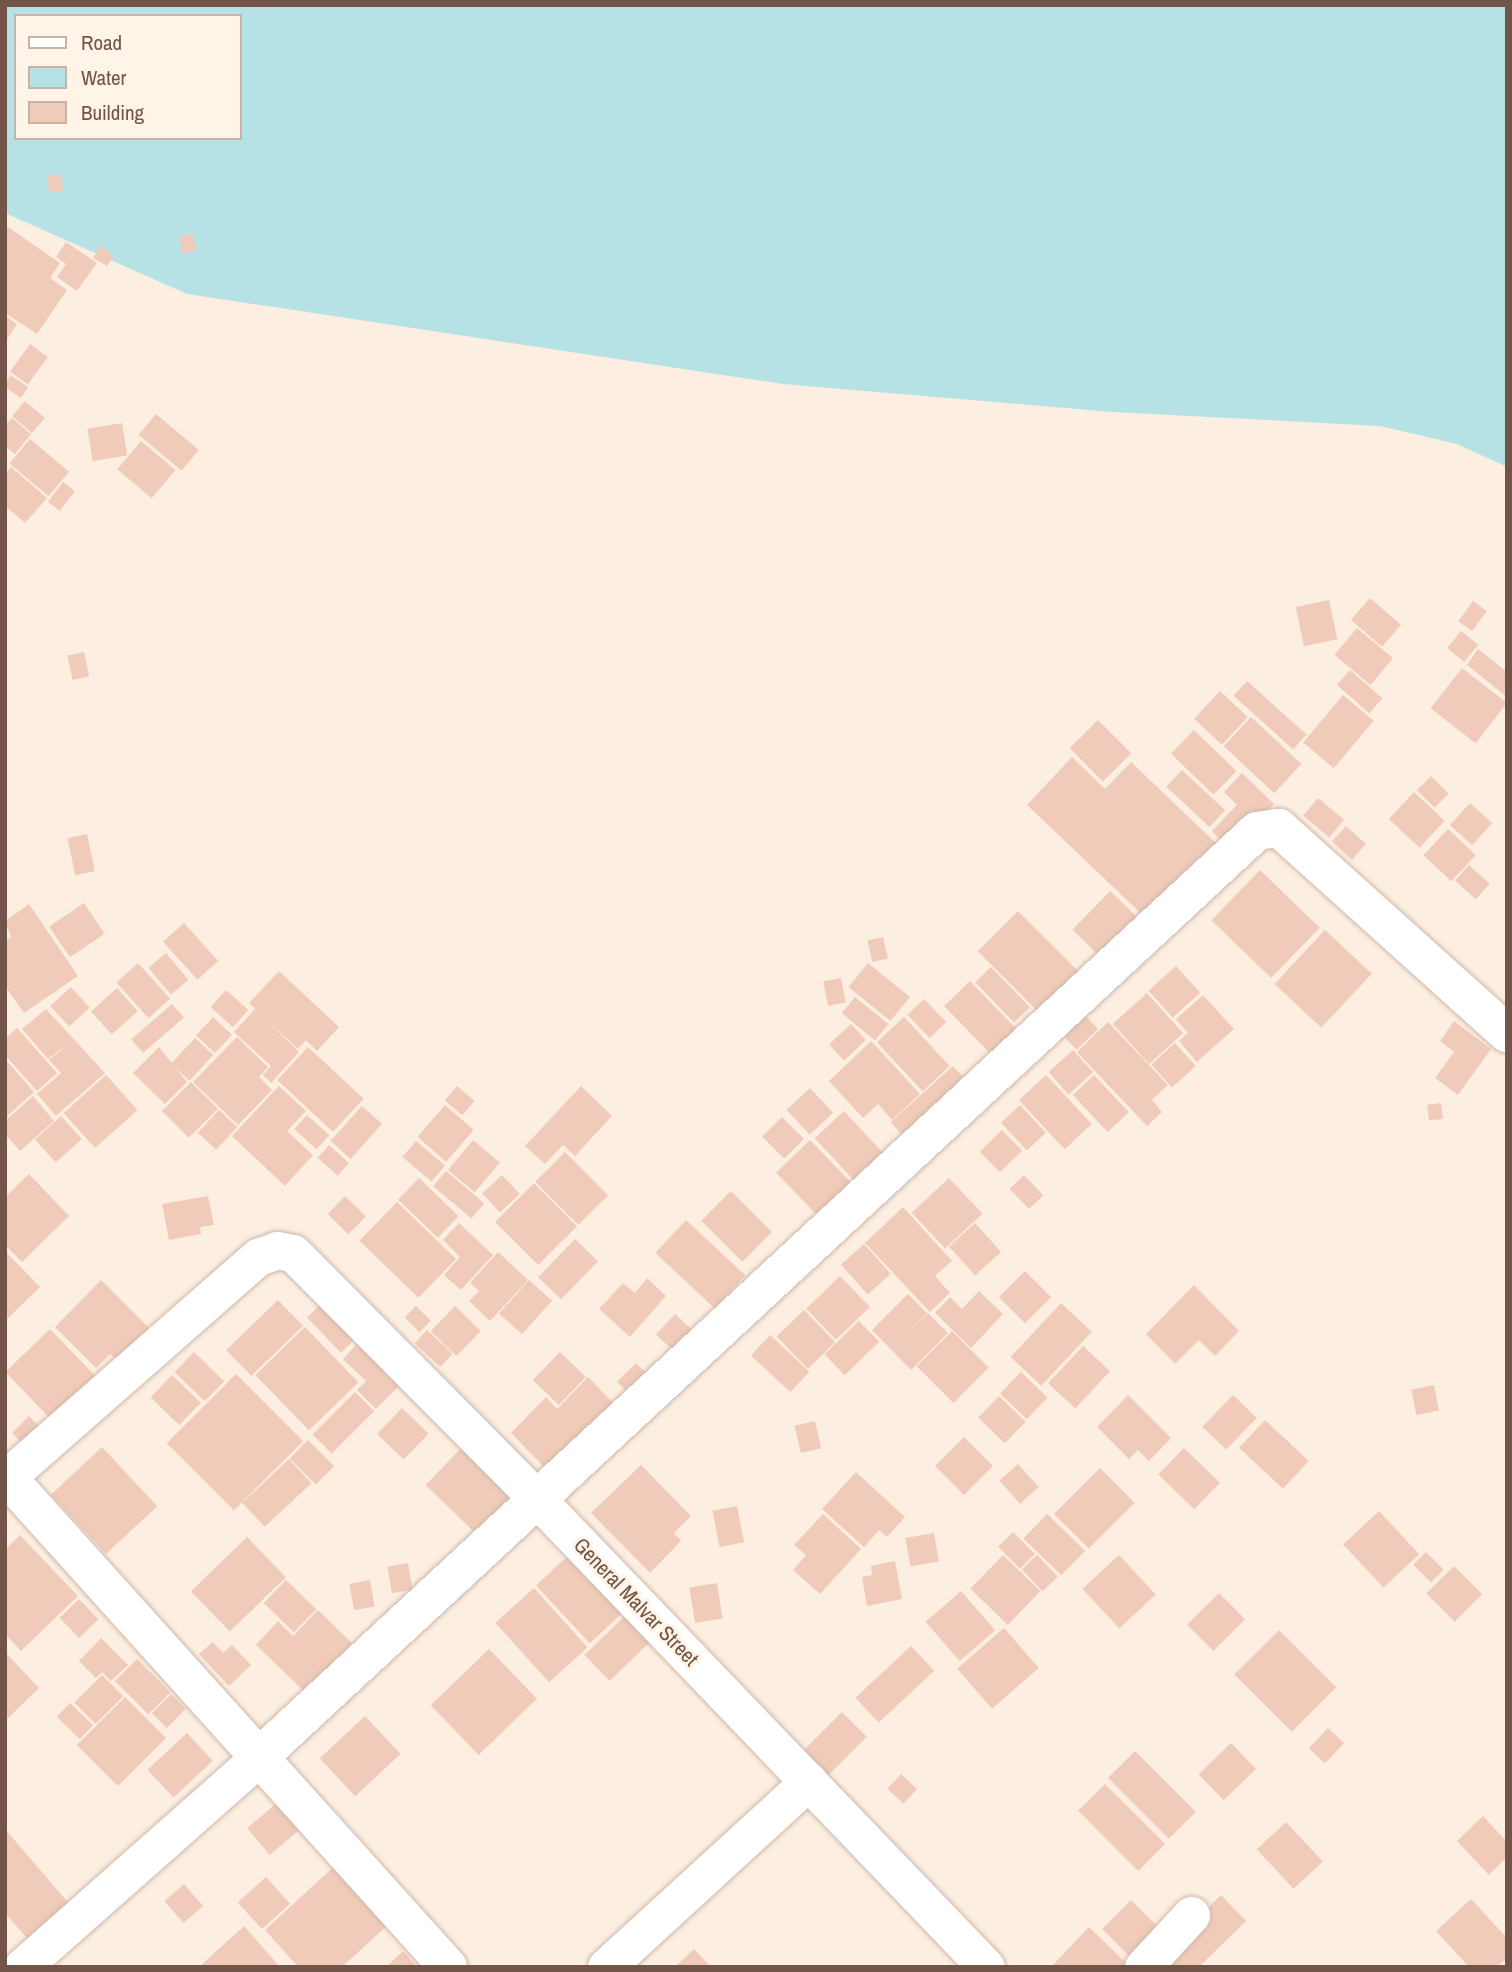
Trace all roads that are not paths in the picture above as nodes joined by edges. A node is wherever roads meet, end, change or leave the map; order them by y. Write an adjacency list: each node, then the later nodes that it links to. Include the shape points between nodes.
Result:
1 (1507, 1033): 3 (street, via 1279,828 1262,828 876,1181 789,1270)
2 (6, 1477): 3 (street, General Malvar Street, via 258,1257 277,1250 302,1260); 4 (street)
3 (538, 1500): 4 (street); 5 (street, General Malvar Street)
4 (257, 1759): 7 (street); 8 (street)
5 (809, 1781): 9 (street); 10 (street, General Malvar Street)
6 (1191, 1914): 11 (street)
7 (22, 1967)
8 (448, 1967)
9 (606, 1967)
10 (986, 1967)
11 (1143, 1967)

